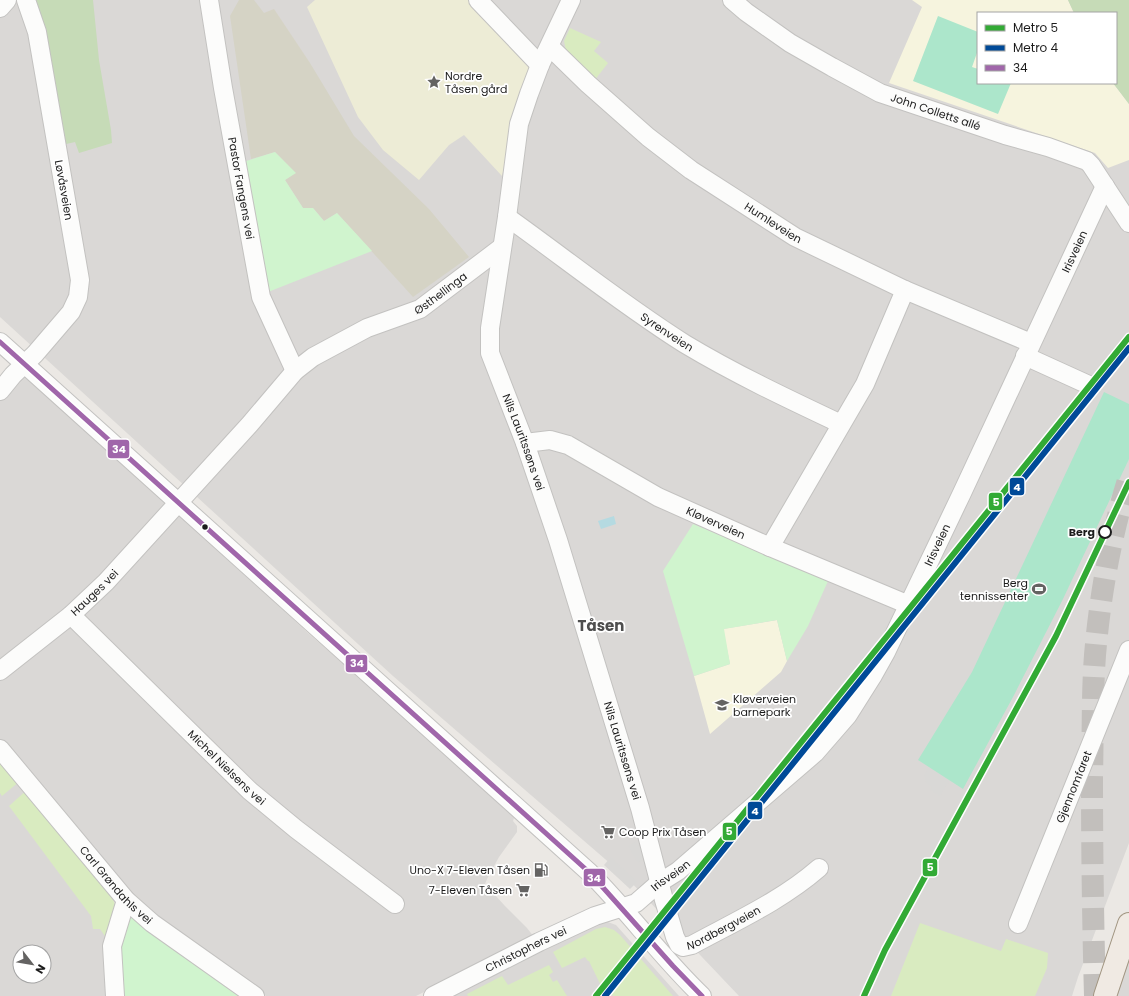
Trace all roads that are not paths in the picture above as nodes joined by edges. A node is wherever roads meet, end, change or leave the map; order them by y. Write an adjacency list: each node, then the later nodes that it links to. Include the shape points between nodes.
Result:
1 (7, 0): 7 (street)
2 (26, 0): 17 (street, Løvåsveien, via 37,32 80,280 78,297 71,312)
3 (478, 0): 9 (street)
4 (571, 0): 8 (street, Nils Lauritssøns vei)
5 (732, 0): 10 (street, John Colletts allé, via 790,43 853,79 888,96 1087,161)
6 (211, 1): 18 (street, Pastor Fangens vei, via 223,88 261,297)
7 (0, 8)
8 (550, 47): 9 (street, Nils Lauritssøns vei); 14 (street, Humleveien, via 648,137 691,170 795,237)
9 (540, 65): 11 (street, Nils Lauritssøns vei, via 520,124)
10 (1104, 186): 12 (street, John Colletts allé); 16 (street, Irisveien)
11 (507, 217): 13 (street, Nils Lauritssøns vei); 21 (street, Syrenveien, via 685,344 741,375)
12 (1129, 223)
13 (502, 247): 18 (street, Østhellinga, via 420,309 367,328 314,357); 22 (street, Nils Lauritssøns vei, via 490,328 490,353)
14 (906, 290): 16 (street, Humleveien); 21 (street, via 865,384)
15 (0, 342): 17 (street)
16 (1028, 349): 19 (street, Humleveien); 25 (street, Irisveien)
17 (25, 364): 20 (street, Løvåsveien); 23 (street)
18 (295, 371): 23 (street, Østhellinga)
19 (1091, 386)
20 (0, 391)
21 (841, 424): 24 (street)
22 (525, 443): 24 (street, Kløverveien, via 550,440 568,445 658,497); 31 (street, Nils Lauritssøns vei, via 558,540 640,808)
23 (178, 502): 26 (street, Hauges vei, via 106,582); 34 (street, via 585,868)
24 (770, 547): 25 (street, Kløverveien)
25 (909, 606): 31 (street, Irisveien, via 886,652 848,715 815,753 678,871)
26 (71, 615): 28 (street, Hauges vei); 33 (street, Michel Nielsens vei, via 250,791)
27 (1129, 650): 35 (street, Gjennomfaret)
28 (0, 671)
29 (0, 749): 32 (street, Carl Grøndahls vei)
30 (819, 868): 31 (street, Nordbergveien, via 801,884 772,903 692,945 683,947 675,937)
31 (659, 883): 34 (street, Irisveien, via 636,903)
32 (126, 900): 37 (street, via 112,946); 38 (street, Carl Grøndahls vei, via 152,923)
33 (395, 904)
34 (621, 907): 39 (street, Christophers vei, via 546,939); 40 (street)
35 (1018, 924)
36 (1129, 924): 41 (main road)
37 (115, 996)
38 (255, 996)
39 (432, 996)
40 (702, 996)
41 (1104, 996)

